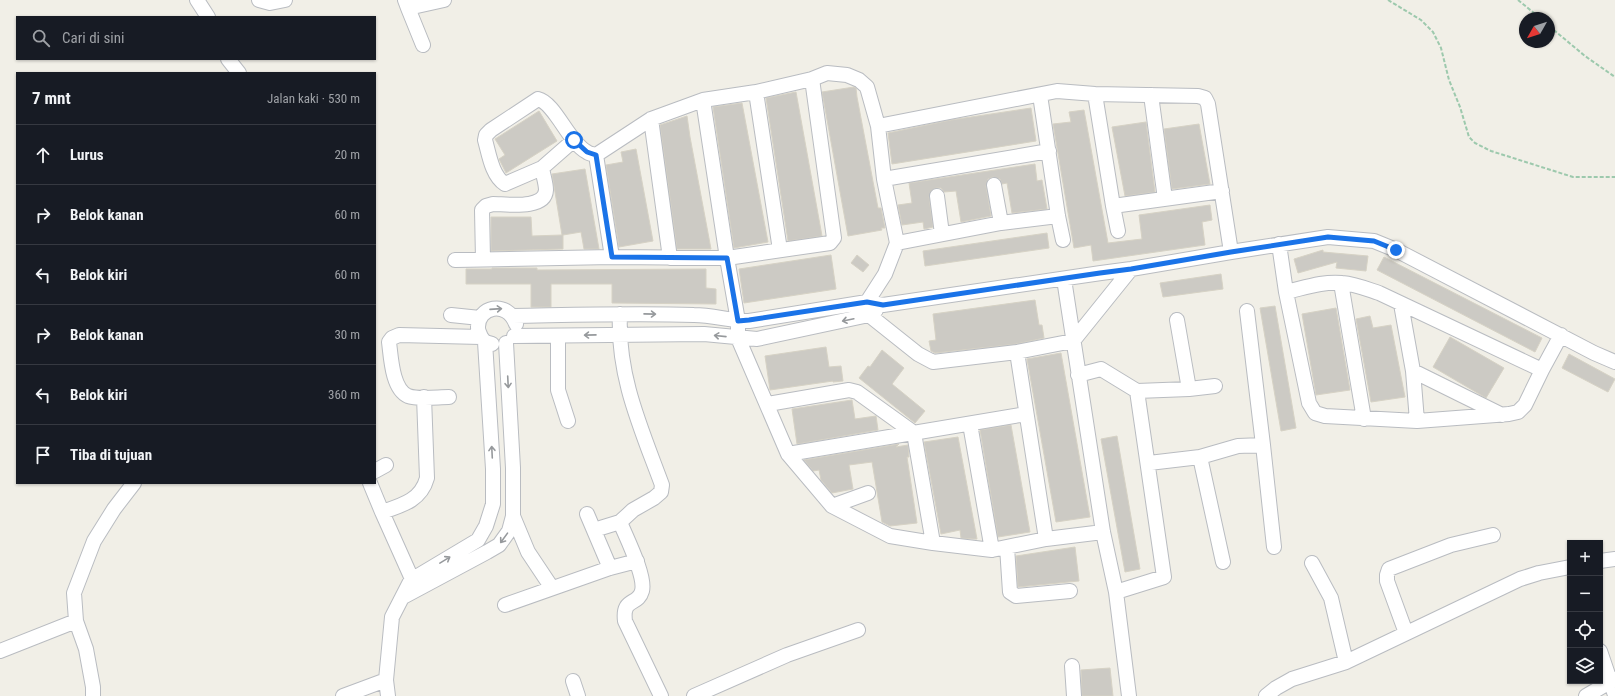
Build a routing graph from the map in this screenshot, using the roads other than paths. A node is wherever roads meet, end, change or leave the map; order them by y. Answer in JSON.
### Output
{"nodes":[{"id":1,"x":197,"y":0,"type":"edge"},
{"id":2,"x":259,"y":0,"type":"edge"},
{"id":3,"x":285,"y":0,"type":"edge"},
{"id":4,"x":444,"y":0,"type":"edge"},
{"id":5,"x":406,"y":4,"type":"edge"},
{"id":6,"x":207,"y":16,"type":"edge"},
{"id":7,"x":423,"y":45,"type":"dead end"},
{"id":8,"x":812,"y":79,"type":"junction"},
{"id":9,"x":756,"y":92,"type":"junction"},
{"id":10,"x":1095,"y":94,"type":"junction"},
{"id":11,"x":1040,"y":95,"type":"junction"},
{"id":12,"x":1151,"y":95,"type":"junction"},
{"id":13,"x":703,"y":100,"type":"junction"},
{"id":14,"x":651,"y":119,"type":"junction"},
{"id":15,"x":878,"y":126,"type":"junction"},
{"id":16,"x":574,"y":140,"type":"junction"},
{"id":17,"x":1049,"y":150,"type":"junction"},
{"id":18,"x":596,"y":155,"type":"junction"},
{"id":19,"x":542,"y":168,"type":"junction"},
{"id":20,"x":884,"y":179,"type":"junction"},
{"id":21,"x":994,"y":186,"type":"dead end"},
{"id":22,"x":1222,"y":191,"type":"junction"},
{"id":23,"x":937,"y":196,"type":"dead end"},
{"id":24,"x":1165,"y":199,"type":"junction"},
{"id":25,"x":1113,"y":206,"type":"junction"},
{"id":26,"x":1058,"y":216,"type":"junction"},
{"id":27,"x":1001,"y":223,"type":"junction"},
{"id":28,"x":1118,"y":231,"type":"dead end"},
{"id":29,"x":942,"y":234,"type":"junction"},
{"id":30,"x":1063,"y":240,"type":"dead end"},
{"id":31,"x":897,"y":243,"type":"junction"},
{"id":32,"x":1279,"y":244,"type":"junction"},
{"id":33,"x":780,"y":250,"type":"junction"},
{"id":34,"x":1231,"y":252,"type":"junction"},
{"id":35,"x":612,"y":257,"type":"junction"},
{"id":36,"x":670,"y":258,"type":"junction"},
{"id":37,"x":727,"y":258,"type":"junction"},
{"id":38,"x":483,"y":259,"type":"junction"},
{"id":39,"x":455,"y":260,"type":"dead end"},
{"id":40,"x":1131,"y":269,"type":"junction"},
{"id":41,"x":1064,"y":279,"type":"junction"},
{"id":42,"x":1341,"y":283,"type":"junction"},
{"id":43,"x":1286,"y":292,"type":"junction"},
{"id":44,"x":1401,"y":304,"type":"junction"},
{"id":45,"x":868,"y":308,"type":"junction"},
{"id":46,"x":1247,"y":311,"type":"dead end"},
{"id":47,"x":451,"y":314,"type":"dead end"},
{"id":48,"x":620,"y":314,"type":"junction"},
{"id":49,"x":513,"y":316,"type":"junction"},
{"id":50,"x":480,"y":318,"type":"junction"},
{"id":51,"x":1177,"y":320,"type":"dead end"},
{"id":52,"x":738,"y":321,"type":"junction"},
{"id":53,"x":619,"y":334,"type":"junction"},
{"id":54,"x":1561,"y":335,"type":"junction"},
{"id":55,"x":558,"y":336,"type":"junction"},
{"id":56,"x":738,"y":338,"type":"junction"},
{"id":57,"x":483,"y":339,"type":"junction"},
{"id":58,"x":510,"y":340,"type":"junction"},
{"id":59,"x":1073,"y":341,"type":"junction"},
{"id":60,"x":1017,"y":352,"type":"junction"},
{"id":61,"x":1615,"y":362,"type":"edge"},
{"id":62,"x":1542,"y":370,"type":"junction"},
{"id":63,"x":1413,"y":371,"type":"junction"},
{"id":64,"x":1078,"y":375,"type":"junction"},
{"id":65,"x":1215,"y":386,"type":"dead end"},
{"id":66,"x":1189,"y":389,"type":"junction"},
{"id":67,"x":1138,"y":391,"type":"junction"},
{"id":68,"x":424,"y":397,"type":"junction"},
{"id":69,"x":449,"y":397,"type":"dead end"},
{"id":70,"x":768,"y":404,"type":"junction"},
{"id":71,"x":1026,"y":414,"type":"junction"},
{"id":72,"x":1502,"y":415,"type":"junction"},
{"id":73,"x":1364,"y":419,"type":"junction"},
{"id":74,"x":568,"y":421,"type":"dead end"},
{"id":75,"x":1417,"y":421,"type":"junction"},
{"id":76,"x":970,"y":424,"type":"junction"},
{"id":77,"x":914,"y":433,"type":"junction"},
{"id":78,"x":1263,"y":445,"type":"junction"},
{"id":79,"x":788,"y":454,"type":"junction"},
{"id":80,"x":1200,"y":457,"type":"junction"},
{"id":81,"x":1149,"y":463,"type":"junction"},
{"id":82,"x":513,"y":468,"type":"junction"},
{"id":83,"x":493,"y":470,"type":"junction"},
{"id":84,"x":133,"y":484,"type":"edge"},
{"id":85,"x":370,"y":484,"type":"edge"},
{"id":86,"x":868,"y":493,"type":"dead end"},
{"id":87,"x":832,"y":506,"type":"junction"},
{"id":88,"x":382,"y":512,"type":"junction"},
{"id":89,"x":587,"y":514,"type":"dead end"},
{"id":90,"x":513,"y":516,"type":"junction"},
{"id":91,"x":620,"y":522,"type":"junction"},
{"id":92,"x":594,"y":530,"type":"junction"},
{"id":93,"x":1103,"y":532,"type":"junction"},
{"id":94,"x":1493,"y":535,"type":"dead end"},
{"id":95,"x":1046,"y":539,"type":"junction"},
{"id":96,"x":933,"y":543,"type":"junction"},
{"id":97,"x":1007,"y":547,"type":"junction"},
{"id":98,"x":1274,"y":547,"type":"dead end"},
{"id":99,"x":992,"y":550,"type":"junction"},
{"id":100,"x":1615,"y":559,"type":"edge"},
{"id":101,"x":637,"y":561,"type":"junction"},
{"id":102,"x":1603,"y":561,"type":"edge"},
{"id":103,"x":1223,"y":562,"type":"dead end"},
{"id":104,"x":1312,"y":563,"type":"dead end"},
{"id":105,"x":610,"y":568,"type":"junction"},
{"id":106,"x":1567,"y":568,"type":"edge"},
{"id":107,"x":414,"y":585,"type":"junction"},
{"id":108,"x":552,"y":588,"type":"junction"},
{"id":109,"x":1070,"y":591,"type":"dead end"},
{"id":110,"x":1116,"y":592,"type":"junction"},
{"id":111,"x":505,"y":605,"type":"dead end"},
{"id":112,"x":76,"y":621,"type":"junction"},
{"id":113,"x":858,"y":630,"type":"dead end"},
{"id":114,"x":1406,"y":633,"type":"junction"},
{"id":115,"x":0,"y":651,"type":"edge"},
{"id":116,"x":1603,"y":658,"type":"edge"},
{"id":117,"x":1346,"y":662,"type":"junction"},
{"id":118,"x":1072,"y":666,"type":"dead end"},
{"id":119,"x":386,"y":680,"type":"junction"},
{"id":120,"x":1613,"y":680,"type":"edge"},
{"id":121,"x":574,"y":681,"type":"dead end"},
{"id":122,"x":1615,"y":694,"type":"edge"},
{"id":123,"x":93,"y":696,"type":"edge"},
{"id":124,"x":342,"y":696,"type":"edge"},
{"id":125,"x":388,"y":696,"type":"edge"},
{"id":126,"x":578,"y":696,"type":"edge"},
{"id":127,"x":661,"y":696,"type":"edge"},
{"id":128,"x":694,"y":696,"type":"edge"},
{"id":129,"x":1074,"y":696,"type":"edge"},
{"id":130,"x":1129,"y":696,"type":"edge"},
{"id":131,"x":1266,"y":696,"type":"edge"},
{"id":132,"x":1586,"y":696,"type":"edge"}],
"edges":[{"from":1,"to":6,"type":"street"},
{"from":2,"to":3,"type":"street"},
{"from":4,"to":5,"type":"street"},
{"from":5,"to":7,"type":"street"},
{"from":8,"to":9,"type":"street"},
{"from":8,"to":15,"type":"street"},
{"from":8,"to":33,"type":"street"},
{"from":9,"to":13,"type":"street"},
{"from":9,"to":33,"type":"street"},
{"from":10,"to":11,"type":"street"},
{"from":10,"to":12,"type":"street"},
{"from":10,"to":25,"type":"street"},
{"from":11,"to":15,"type":"street"},
{"from":11,"to":17,"type":"street"},
{"from":12,"to":22,"type":"street"},
{"from":12,"to":24,"type":"street"},
{"from":13,"to":14,"type":"street"},
{"from":13,"to":37,"type":"street"},
{"from":14,"to":18,"type":"street"},
{"from":14,"to":36,"type":"street"},
{"from":15,"to":20,"type":"street"},
{"from":16,"to":18,"type":"street"},
{"from":16,"to":19,"type":"street"},
{"from":16,"to":19,"type":"street"},
{"from":17,"to":20,"type":"street"},
{"from":17,"to":26,"type":"street"},
{"from":18,"to":35,"type":"street"},
{"from":19,"to":38,"type":"street"},
{"from":20,"to":31,"type":"street"},
{"from":21,"to":27,"type":"street"},
{"from":22,"to":24,"type":"street"},
{"from":22,"to":34,"type":"street"},
{"from":23,"to":29,"type":"street"},
{"from":24,"to":25,"type":"street"},
{"from":25,"to":28,"type":"street"},
{"from":26,"to":27,"type":"street"},
{"from":26,"to":30,"type":"street"},
{"from":27,"to":29,"type":"street"},
{"from":29,"to":31,"type":"street"},
{"from":31,"to":45,"type":"street"},
{"from":32,"to":34,"type":"street"},
{"from":32,"to":43,"type":"street"},
{"from":32,"to":54,"type":"street"},
{"from":33,"to":37,"type":"street"},
{"from":34,"to":40,"type":"street"},
{"from":35,"to":36,"type":"street"},
{"from":35,"to":38,"type":"street"},
{"from":36,"to":37,"type":"street"},
{"from":37,"to":52,"type":"street"},
{"from":38,"to":39,"type":"street"},
{"from":40,"to":41,"type":"street"},
{"from":40,"to":59,"type":"street"},
{"from":41,"to":45,"type":"street"},
{"from":41,"to":59,"type":"street"},
{"from":42,"to":43,"type":"street"},
{"from":42,"to":44,"type":"street"},
{"from":42,"to":73,"type":"street"},
{"from":43,"to":73,"type":"street"},
{"from":44,"to":62,"type":"street"},
{"from":44,"to":63,"type":"street"},
{"from":45,"to":52,"type":"street"},
{"from":45,"to":56,"type":"street","one_way":true},
{"from":45,"to":60,"type":"street"},
{"from":46,"to":78,"type":"street"},
{"from":47,"to":50,"type":"street"},
{"from":48,"to":49,"type":"street"},
{"from":48,"to":52,"type":"street","one_way":true},
{"from":48,"to":53,"type":"street"},
{"from":50,"to":49,"type":"street","one_way":true},
{"from":49,"to":58,"type":"street"},
{"from":50,"to":57,"type":"street"},
{"from":51,"to":66,"type":"street"},
{"from":52,"to":56,"type":"street"},
{"from":53,"to":55,"type":"street","one_way":true},
{"from":56,"to":53,"type":"street","one_way":true},
{"from":53,"to":91,"type":"street"},
{"from":54,"to":61,"type":"street"},
{"from":54,"to":62,"type":"street"},
{"from":55,"to":58,"type":"street"},
{"from":55,"to":74,"type":"street"},
{"from":56,"to":70,"type":"street"},
{"from":57,"to":58,"type":"street"},
{"from":57,"to":68,"type":"street"},
{"from":83,"to":57,"type":"street","one_way":true},
{"from":58,"to":82,"type":"street","one_way":true},
{"from":59,"to":60,"type":"street"},
{"from":59,"to":64,"type":"street"},
{"from":60,"to":71,"type":"street"},
{"from":62,"to":72,"type":"street"},
{"from":63,"to":72,"type":"street"},
{"from":63,"to":75,"type":"street"},
{"from":64,"to":67,"type":"street"},
{"from":64,"to":93,"type":"street"},
{"from":65,"to":66,"type":"street"},
{"from":66,"to":67,"type":"street"},
{"from":67,"to":81,"type":"street"},
{"from":68,"to":69,"type":"street"},
{"from":68,"to":88,"type":"street"},
{"from":70,"to":77,"type":"street"},
{"from":70,"to":79,"type":"street"},
{"from":71,"to":76,"type":"street"},
{"from":71,"to":95,"type":"street"},
{"from":72,"to":75,"type":"street"},
{"from":73,"to":75,"type":"street"},
{"from":76,"to":77,"type":"street"},
{"from":76,"to":99,"type":"street"},
{"from":77,"to":79,"type":"street"},
{"from":77,"to":96,"type":"street"},
{"from":78,"to":80,"type":"street"},
{"from":78,"to":98,"type":"street"},
{"from":79,"to":87,"type":"street"},
{"from":80,"to":81,"type":"street"},
{"from":80,"to":103,"type":"street"},
{"from":81,"to":110,"type":"street"},
{"from":82,"to":83,"type":"street"},
{"from":82,"to":90,"type":"street"},
{"from":107,"to":83,"type":"street","one_way":true},
{"from":84,"to":112,"type":"street"},
{"from":85,"to":88,"type":"street"},
{"from":86,"to":87,"type":"street"},
{"from":87,"to":96,"type":"street"},
{"from":88,"to":107,"type":"street"},
{"from":89,"to":92,"type":"street"},
{"from":90,"to":107,"type":"street","one_way":true},
{"from":90,"to":108,"type":"street"},
{"from":91,"to":92,"type":"street"},
{"from":91,"to":101,"type":"street"},
{"from":92,"to":105,"type":"street"},
{"from":93,"to":95,"type":"street"},
{"from":93,"to":110,"type":"street"},
{"from":94,"to":114,"type":"street"},
{"from":95,"to":97,"type":"street"},
{"from":96,"to":99,"type":"street"},
{"from":97,"to":99,"type":"street"},
{"from":97,"to":109,"type":"street"},
{"from":100,"to":102,"type":"street"},
{"from":101,"to":105,"type":"street"},
{"from":101,"to":127,"type":"street"},
{"from":104,"to":117,"type":"street"},
{"from":105,"to":108,"type":"street"},
{"from":106,"to":114,"type":"street"},
{"from":107,"to":119,"type":"street"},
{"from":108,"to":111,"type":"street"},
{"from":110,"to":130,"type":"street"},
{"from":112,"to":115,"type":"street"},
{"from":112,"to":123,"type":"street"},
{"from":113,"to":128,"type":"street"},
{"from":114,"to":117,"type":"street"},
{"from":116,"to":120,"type":"street"},
{"from":117,"to":131,"type":"street"},
{"from":118,"to":129,"type":"street"},
{"from":119,"to":124,"type":"street"},
{"from":119,"to":125,"type":"street"},
{"from":120,"to":122,"type":"street"},
{"from":120,"to":132,"type":"street"},
{"from":121,"to":126,"type":"street"}]}
